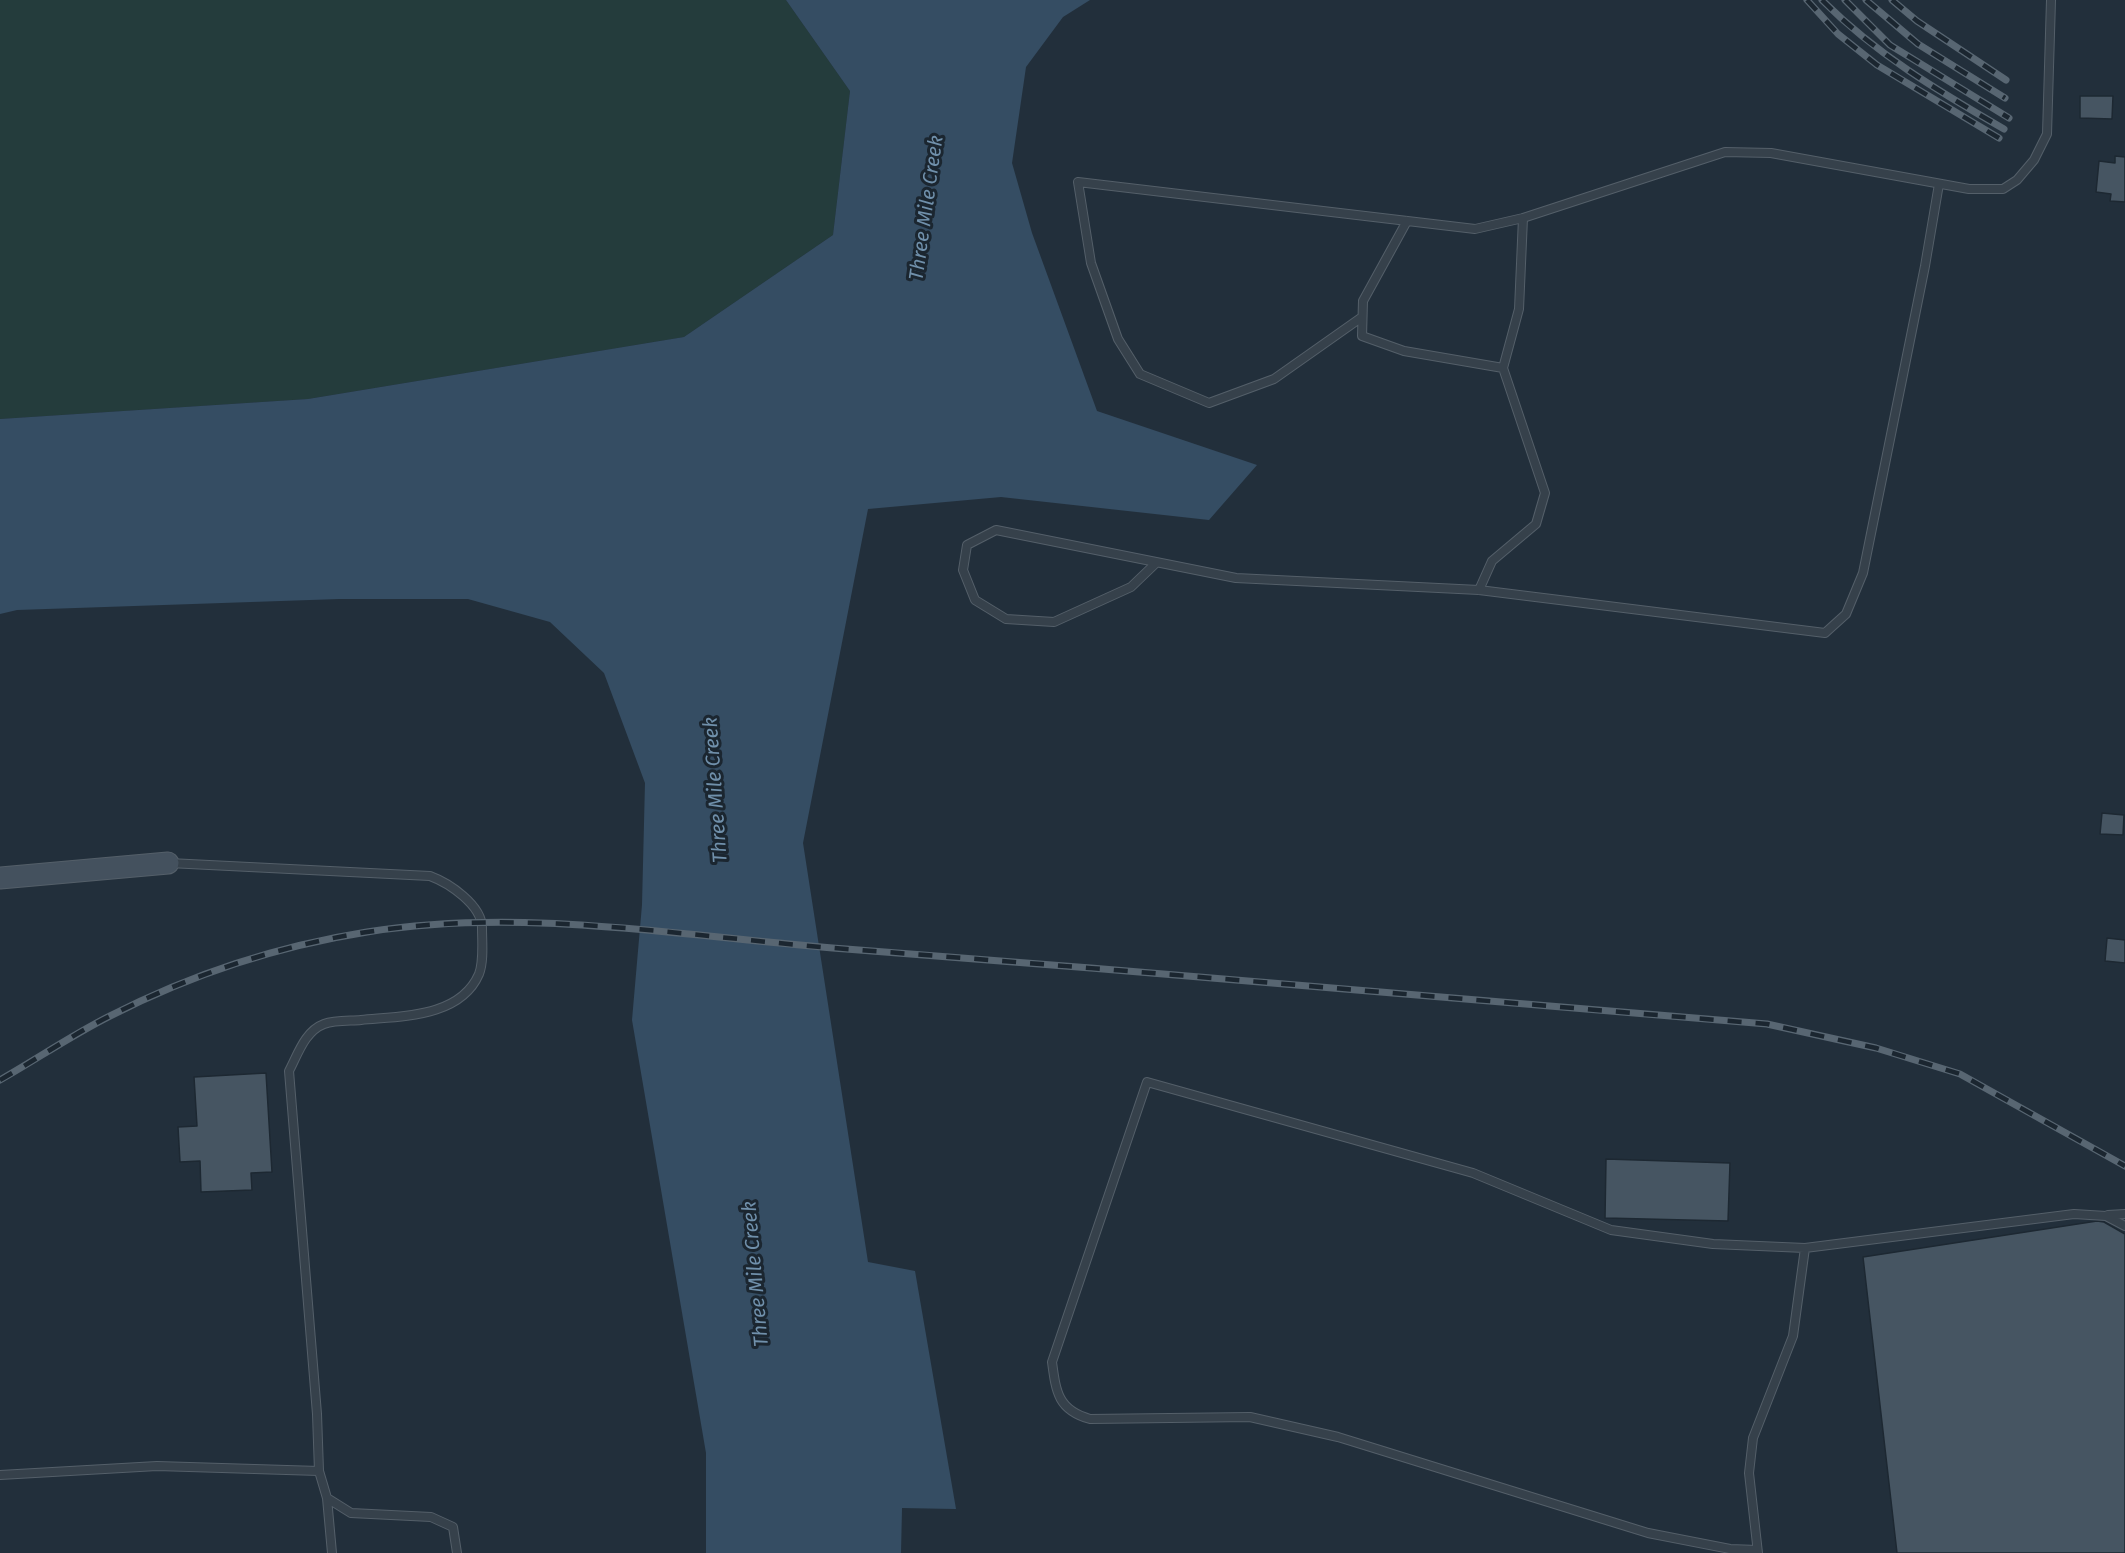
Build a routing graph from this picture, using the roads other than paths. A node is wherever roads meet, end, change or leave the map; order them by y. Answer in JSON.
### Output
{"nodes":[{"id":1,"x":2051,"y":0,"type":"edge"},
{"id":2,"x":1939,"y":183,"type":"junction"},
{"id":3,"x":1523,"y":218,"type":"junction"},
{"id":4,"x":1407,"y":221,"type":"junction"},
{"id":5,"x":1362,"y":317,"type":"junction"},
{"id":6,"x":1503,"y":368,"type":"junction"},
{"id":7,"x":1155,"y":564,"type":"junction"},
{"id":8,"x":1479,"y":590,"type":"junction"},
{"id":9,"x":168,"y":863,"type":"joint"},
{"id":10,"x":0,"y":878,"type":"edge"},
{"id":11,"x":2125,"y":1214,"type":"edge"},
{"id":12,"x":2106,"y":1216,"type":"junction"},
{"id":13,"x":2125,"y":1226,"type":"edge"},
{"id":14,"x":1806,"y":1248,"type":"junction"},
{"id":15,"x":319,"y":1471,"type":"junction"},
{"id":16,"x":0,"y":1475,"type":"edge"},
{"id":17,"x":327,"y":1498,"type":"junction"},
{"id":18,"x":1758,"y":1552,"type":"edge"},
{"id":19,"x":332,"y":1553,"type":"edge"},
{"id":20,"x":457,"y":1553,"type":"edge"}],
"edges":[{"from":1,"to":2,"type":"lane"},
{"from":2,"to":3,"type":"lane"},
{"from":2,"to":8,"type":"lane"},
{"from":3,"to":4,"type":"lane"},
{"from":3,"to":6,"type":"lane"},
{"from":4,"to":5,"type":"lane"},
{"from":4,"to":5,"type":"lane"},
{"from":5,"to":6,"type":"lane"},
{"from":6,"to":8,"type":"lane"},
{"from":7,"to":7,"type":"lane"},
{"from":7,"to":8,"type":"lane"},
{"from":9,"to":10,"type":"street"},
{"from":9,"to":15,"type":"lane"},
{"from":11,"to":12,"type":"lane"},
{"from":12,"to":13,"type":"lane"},
{"from":12,"to":14,"type":"lane"},
{"from":14,"to":18,"type":"lane"},
{"from":14,"to":18,"type":"lane"},
{"from":15,"to":16,"type":"lane"},
{"from":15,"to":17,"type":"lane"},
{"from":17,"to":19,"type":"lane"},
{"from":17,"to":20,"type":"lane"}]}
